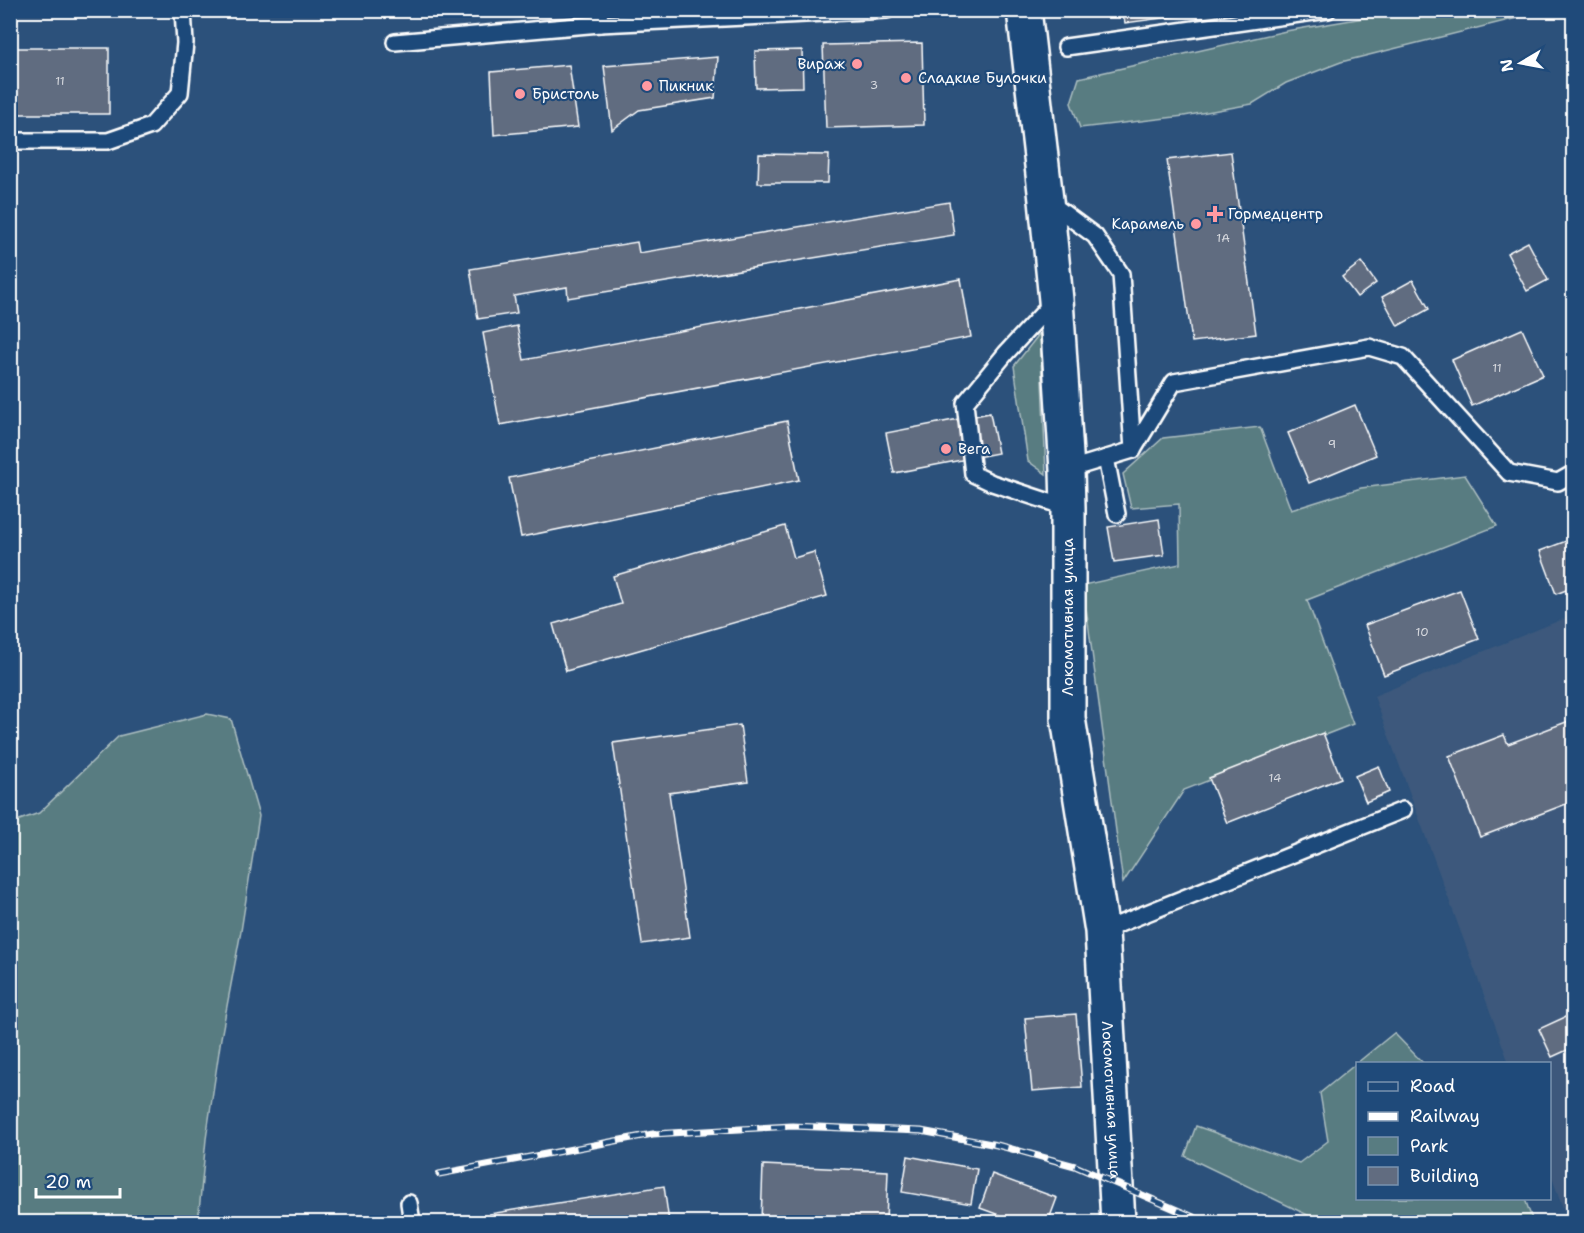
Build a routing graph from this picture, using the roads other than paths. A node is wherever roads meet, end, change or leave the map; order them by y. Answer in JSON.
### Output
{"nodes":[{"id":1,"x":183,"y":10,"type":"edge"},
{"id":2,"x":887,"y":10,"type":"edge"},
{"id":3,"x":1024,"y":10,"type":"edge"},
{"id":4,"x":1328,"y":10,"type":"edge"},
{"id":5,"x":599,"y":17,"type":"edge"},
{"id":6,"x":394,"y":42,"type":"dead end"},
{"id":7,"x":1066,"y":47,"type":"dead end"},
{"id":8,"x":10,"y":141,"type":"edge"},
{"id":9,"x":1046,"y":200,"type":"junction"},
{"id":10,"x":1056,"y":300,"type":"junction"},
{"id":11,"x":1133,"y":450,"type":"junction"},
{"id":12,"x":1106,"y":458,"type":"junction"},
{"id":13,"x":1067,"y":470,"type":"junction"},
{"id":14,"x":1574,"y":472,"type":"edge"},
{"id":15,"x":1068,"y":508,"type":"junction"},
{"id":16,"x":1117,"y":514,"type":"dead end"},
{"id":17,"x":1403,"y":810,"type":"dead end"},
{"id":18,"x":1102,"y":931,"type":"junction"},
{"id":19,"x":409,"y":1203,"type":"dead end"},
{"id":20,"x":412,"y":1222,"type":"edge"},
{"id":21,"x":1118,"y":1222,"type":"edge"}],
"edges":[{"from":1,"to":8,"type":"lane"},
{"from":2,"to":5,"type":"lane"},
{"from":3,"to":9,"type":"street","name":"Локомотивная улица"},
{"from":4,"to":7,"type":"lane"},
{"from":5,"to":6,"type":"lane"},
{"from":9,"to":10,"type":"street","name":"Локомотивная улица"},
{"from":9,"to":11,"type":"lane"},
{"from":10,"to":13,"type":"street","name":"Локомотивная улица"},
{"from":10,"to":15,"type":"lane"},
{"from":11,"to":12,"type":"lane"},
{"from":11,"to":14,"type":"lane"},
{"from":12,"to":13,"type":"lane"},
{"from":12,"to":16,"type":"lane"},
{"from":13,"to":15,"type":"street","name":"Локомотивная улица"},
{"from":15,"to":18,"type":"street","name":"Локомотивная улица"},
{"from":17,"to":18,"type":"lane"},
{"from":18,"to":21,"type":"street","name":"Локомотивная улица"},
{"from":19,"to":20,"type":"lane"}]}
